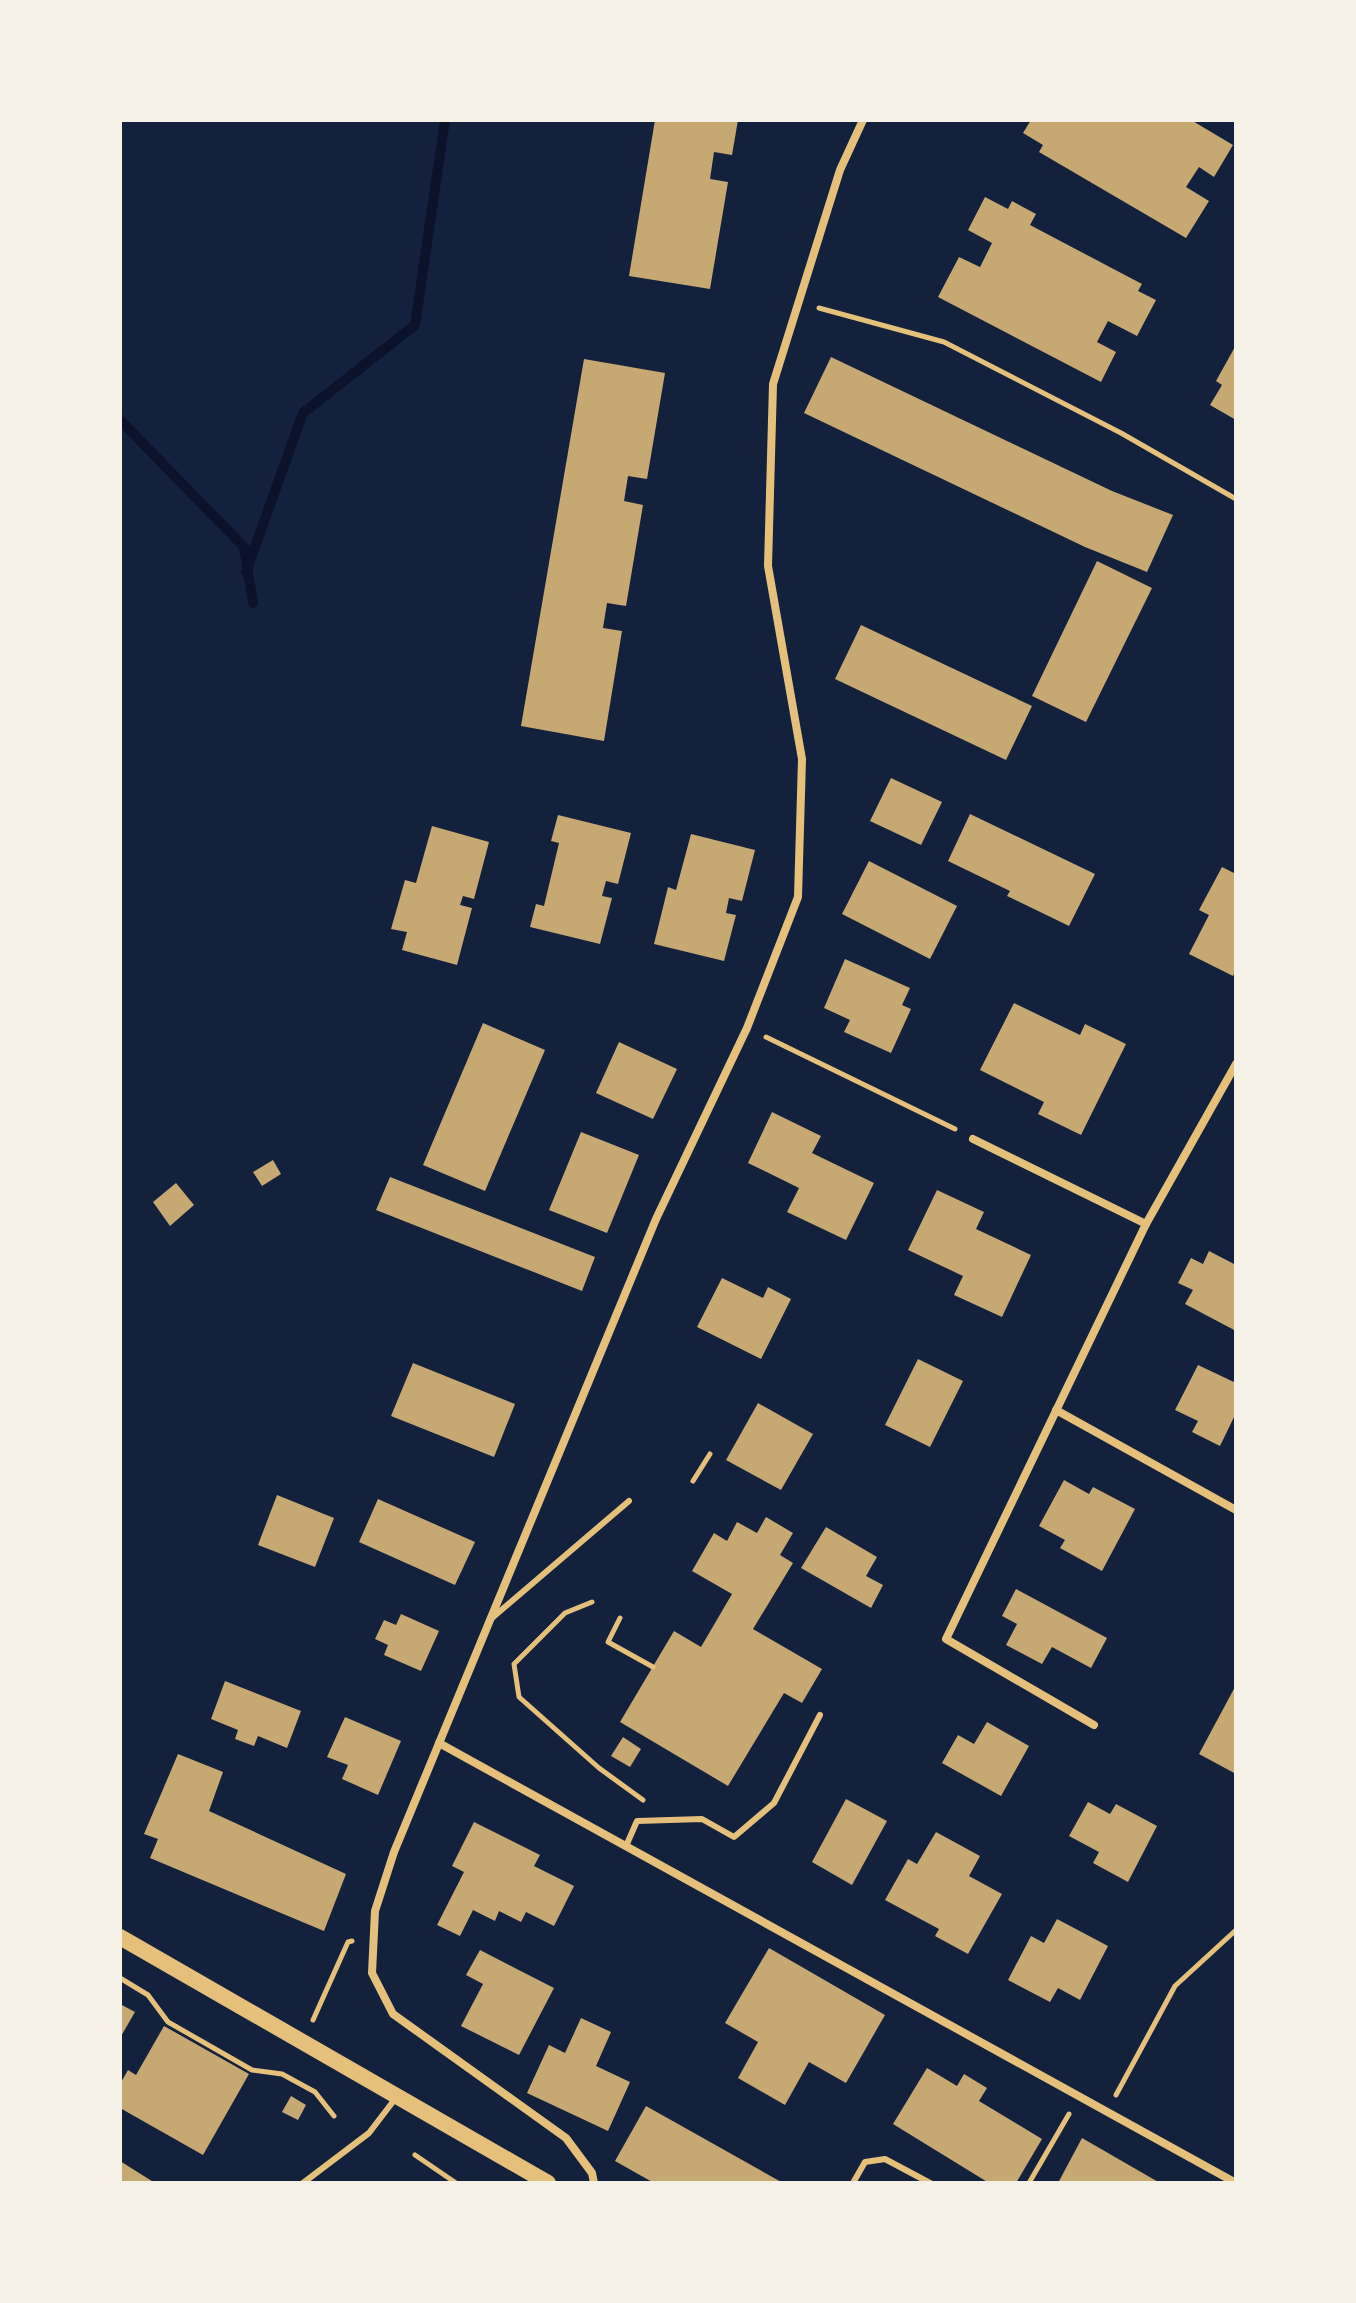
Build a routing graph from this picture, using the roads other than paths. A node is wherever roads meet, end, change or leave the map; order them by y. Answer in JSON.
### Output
{"nodes":[{"id":1,"x":863,"y":120,"type":"edge"},
{"id":2,"x":1236,"y":1064,"type":"edge"},
{"id":3,"x":973,"y":1139,"type":"road end"},
{"id":4,"x":1146,"y":1224,"type":"junction"},
{"id":5,"x":1056,"y":1410,"type":"junction"},
{"id":6,"x":629,"y":1501,"type":"dead end"},
{"id":7,"x":1236,"y":1510,"type":"edge"},
{"id":8,"x":490,"y":1619,"type":"junction"},
{"id":9,"x":820,"y":1715,"type":"dead end"},
{"id":10,"x":1094,"y":1725,"type":"dead end"},
{"id":11,"x":439,"y":1743,"type":"junction"},
{"id":12,"x":626,"y":1846,"type":"junction"},
{"id":13,"x":120,"y":1937,"type":"edge"},
{"id":14,"x":397,"y":2096,"type":"junction"},
{"id":15,"x":303,"y":2183,"type":"edge"},
{"id":16,"x":548,"y":2183,"type":"edge"},
{"id":17,"x":594,"y":2183,"type":"edge"},
{"id":18,"x":853,"y":2183,"type":"edge"},
{"id":19,"x":930,"y":2183,"type":"edge"},
{"id":20,"x":1236,"y":2183,"type":"edge"}],
"edges":[{"from":1,"to":8,"type":"street"},
{"from":2,"to":4,"type":"street"},
{"from":3,"to":4,"type":"street"},
{"from":4,"to":5,"type":"street"},
{"from":5,"to":7,"type":"street"},
{"from":5,"to":10,"type":"street"},
{"from":6,"to":8,"type":"lane"},
{"from":8,"to":11,"type":"street"},
{"from":9,"to":12,"type":"lane"},
{"from":11,"to":12,"type":"street"},
{"from":11,"to":17,"type":"street"},
{"from":12,"to":20,"type":"street"},
{"from":13,"to":14,"type":"main road"},
{"from":14,"to":15,"type":"lane"},
{"from":14,"to":16,"type":"main road"},
{"from":18,"to":19,"type":"lane"}]}
